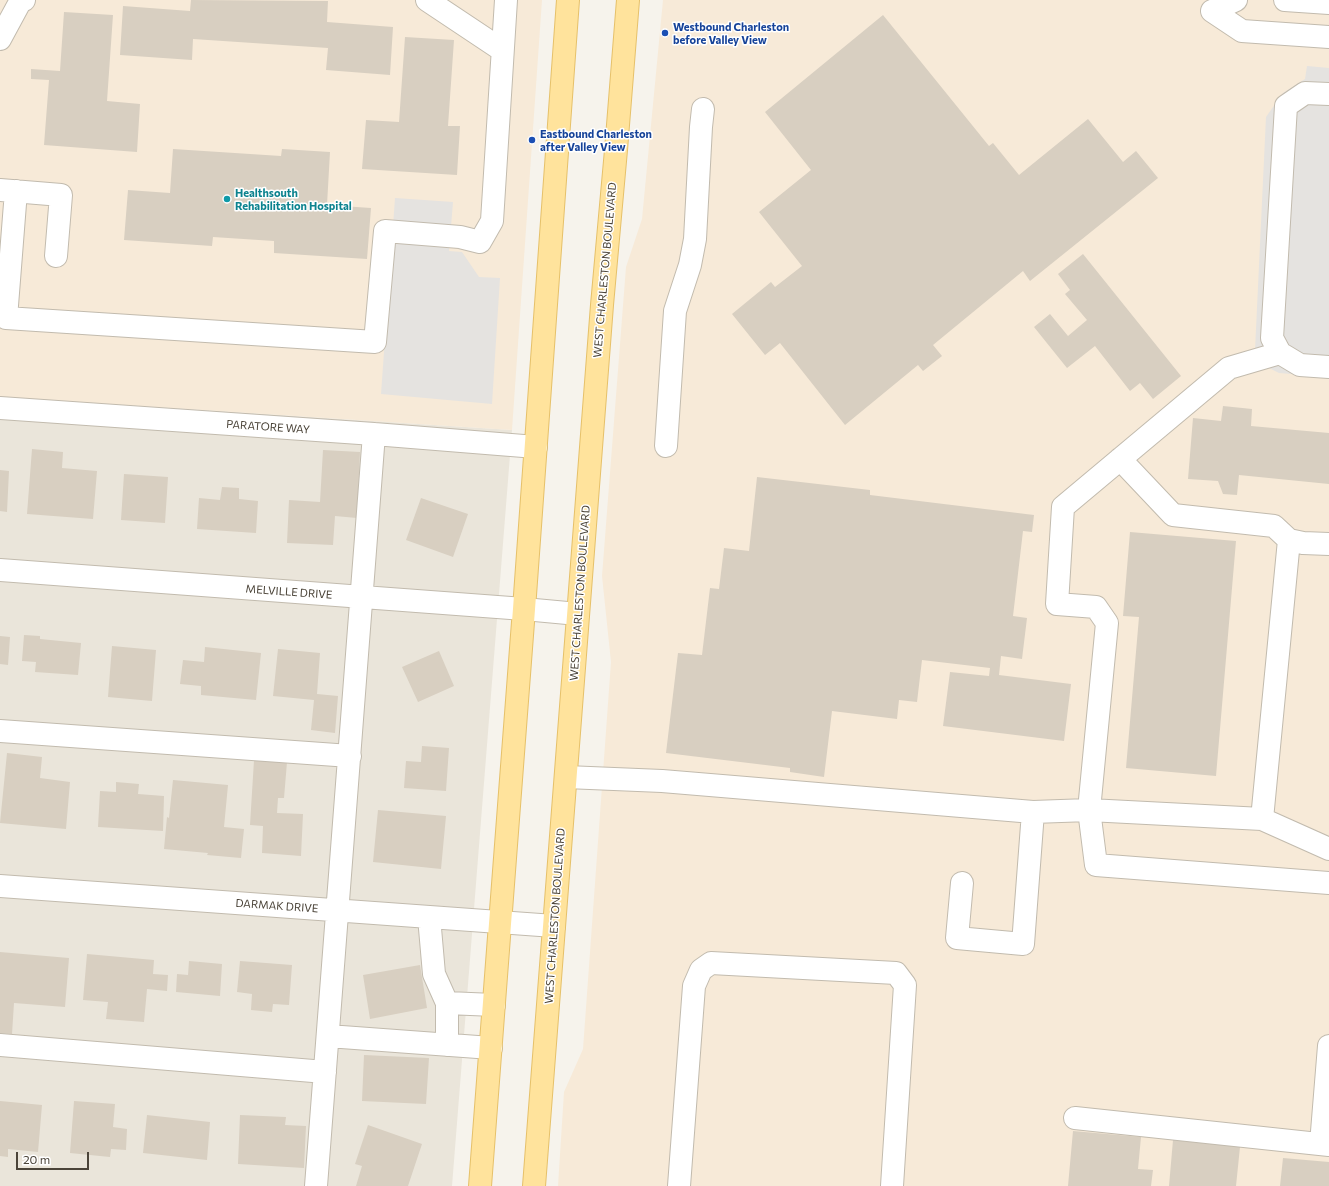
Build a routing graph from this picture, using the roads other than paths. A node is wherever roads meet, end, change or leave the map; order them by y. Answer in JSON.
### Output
{"nodes":[{"id":1,"x":24,"y":0,"type":"edge"},
{"id":2,"x":427,"y":0,"type":"edge"},
{"id":3,"x":506,"y":0,"type":"edge"},
{"id":4,"x":568,"y":0,"type":"edge"},
{"id":5,"x":628,"y":0,"type":"edge"},
{"id":6,"x":1236,"y":0,"type":"edge"},
{"id":7,"x":1285,"y":0,"type":"edge"},
{"id":8,"x":1329,"y":3,"type":"edge"},
{"id":9,"x":1329,"y":37,"type":"edge"},
{"id":10,"x":0,"y":39,"type":"edge"},
{"id":11,"x":502,"y":50,"type":"junction"},
{"id":12,"x":1329,"y":94,"type":"edge"},
{"id":13,"x":703,"y":109,"type":"dead end"},
{"id":14,"x":8,"y":190,"type":"edge"},
{"id":15,"x":56,"y":256,"type":"dead end"},
{"id":16,"x":1280,"y":353,"type":"junction"},
{"id":17,"x":1329,"y":367,"type":"edge"},
{"id":18,"x":0,"y":408,"type":"edge"},
{"id":19,"x":374,"y":434,"type":"junction"},
{"id":20,"x":666,"y":446,"type":"dead end"},
{"id":21,"x":536,"y":447,"type":"junction"},
{"id":22,"x":1120,"y":459,"type":"junction"},
{"id":23,"x":1289,"y":540,"type":"junction"},
{"id":24,"x":1329,"y":544,"type":"edge"},
{"id":25,"x":0,"y":570,"type":"edge"},
{"id":26,"x":362,"y":597,"type":"junction"},
{"id":27,"x":524,"y":609,"type":"junction"},
{"id":28,"x":578,"y":614,"type":"junction"},
{"id":29,"x":0,"y":731,"type":"edge"},
{"id":30,"x":350,"y":756,"type":"junction"},
{"id":31,"x":566,"y":776,"type":"junction"},
{"id":32,"x":1089,"y":810,"type":"junction"},
{"id":33,"x":1033,"y":812,"type":"junction"},
{"id":34,"x":1262,"y":819,"type":"junction"},
{"id":35,"x":1329,"y":849,"type":"edge"},
{"id":36,"x":962,"y":883,"type":"dead end"},
{"id":37,"x":1329,"y":883,"type":"edge"},
{"id":38,"x":0,"y":886,"type":"edge"},
{"id":39,"x":338,"y":910,"type":"junction"},
{"id":40,"x":429,"y":917,"type":"junction"},
{"id":41,"x":501,"y":921,"type":"junction"},
{"id":42,"x":554,"y":926,"type":"junction"},
{"id":43,"x":447,"y":1003,"type":"junction"},
{"id":44,"x":494,"y":1005,"type":"junction"},
{"id":45,"x":328,"y":1036,"type":"junction"},
{"id":46,"x":0,"y":1044,"type":"edge"},
{"id":47,"x":447,"y":1045,"type":"junction"},
{"id":48,"x":1329,"y":1046,"type":"edge"},
{"id":49,"x":491,"y":1048,"type":"junction"},
{"id":50,"x":325,"y":1072,"type":"junction"},
{"id":51,"x":1075,"y":1118,"type":"dead end"},
{"id":52,"x":1325,"y":1144,"type":"edge"},
{"id":53,"x":316,"y":1186,"type":"edge"},
{"id":54,"x":480,"y":1186,"type":"edge"},
{"id":55,"x":534,"y":1186,"type":"edge"},
{"id":56,"x":679,"y":1186,"type":"edge"},
{"id":57,"x":892,"y":1186,"type":"edge"}],
"edges":[{"from":1,"to":10,"type":"street"},
{"from":2,"to":11,"type":"street"},
{"from":3,"to":11,"type":"street"},
{"from":4,"to":21,"type":"main road"},
{"from":5,"to":28,"type":"main road","name":"WEST CHARLESTON BOULEVARD"},
{"from":6,"to":9,"type":"street"},
{"from":7,"to":8,"type":"street"},
{"from":11,"to":14,"type":"street"},
{"from":12,"to":16,"type":"street"},
{"from":13,"to":20,"type":"street"},
{"from":14,"to":15,"type":"street"},
{"from":16,"to":17,"type":"street"},
{"from":16,"to":22,"type":"street"},
{"from":18,"to":19,"type":"street","name":"PARATORE WAY"},
{"from":19,"to":21,"type":"street","name":"PARATORE WAY"},
{"from":19,"to":26,"type":"street"},
{"from":21,"to":27,"type":"main road"},
{"from":22,"to":23,"type":"street"},
{"from":22,"to":32,"type":"street"},
{"from":23,"to":24,"type":"street"},
{"from":23,"to":34,"type":"street"},
{"from":25,"to":26,"type":"street","name":"MELVILLE DRIVE"},
{"from":26,"to":27,"type":"street","name":"MELVILLE DRIVE"},
{"from":26,"to":30,"type":"street"},
{"from":27,"to":28,"type":"street","name":"MELVILLE DRIVE"},
{"from":27,"to":41,"type":"main road"},
{"from":28,"to":31,"type":"main road","name":"WEST CHARLESTON BOULEVARD"},
{"from":29,"to":30,"type":"street"},
{"from":30,"to":39,"type":"street"},
{"from":31,"to":33,"type":"street"},
{"from":31,"to":42,"type":"main road","name":"WEST CHARLESTON BOULEVARD"},
{"from":32,"to":33,"type":"street"},
{"from":32,"to":34,"type":"street"},
{"from":32,"to":37,"type":"street"},
{"from":33,"to":36,"type":"street"},
{"from":34,"to":35,"type":"street"},
{"from":38,"to":39,"type":"street","name":"DARMAK DRIVE"},
{"from":39,"to":40,"type":"street","name":"DARMAK DRIVE"},
{"from":39,"to":45,"type":"street"},
{"from":40,"to":41,"type":"street","name":"DARMAK DRIVE"},
{"from":40,"to":43,"type":"street"},
{"from":41,"to":42,"type":"street","name":"DARMAK DRIVE"},
{"from":41,"to":44,"type":"main road"},
{"from":42,"to":55,"type":"main road","name":"WEST CHARLESTON BOULEVARD"},
{"from":43,"to":44,"type":"street"},
{"from":43,"to":47,"type":"street"},
{"from":44,"to":49,"type":"main road"},
{"from":45,"to":47,"type":"street"},
{"from":45,"to":50,"type":"street"},
{"from":46,"to":50,"type":"street"},
{"from":47,"to":49,"type":"street"},
{"from":48,"to":52,"type":"street"},
{"from":49,"to":54,"type":"main road"},
{"from":50,"to":53,"type":"street"},
{"from":51,"to":52,"type":"street"},
{"from":56,"to":57,"type":"street"}]}
